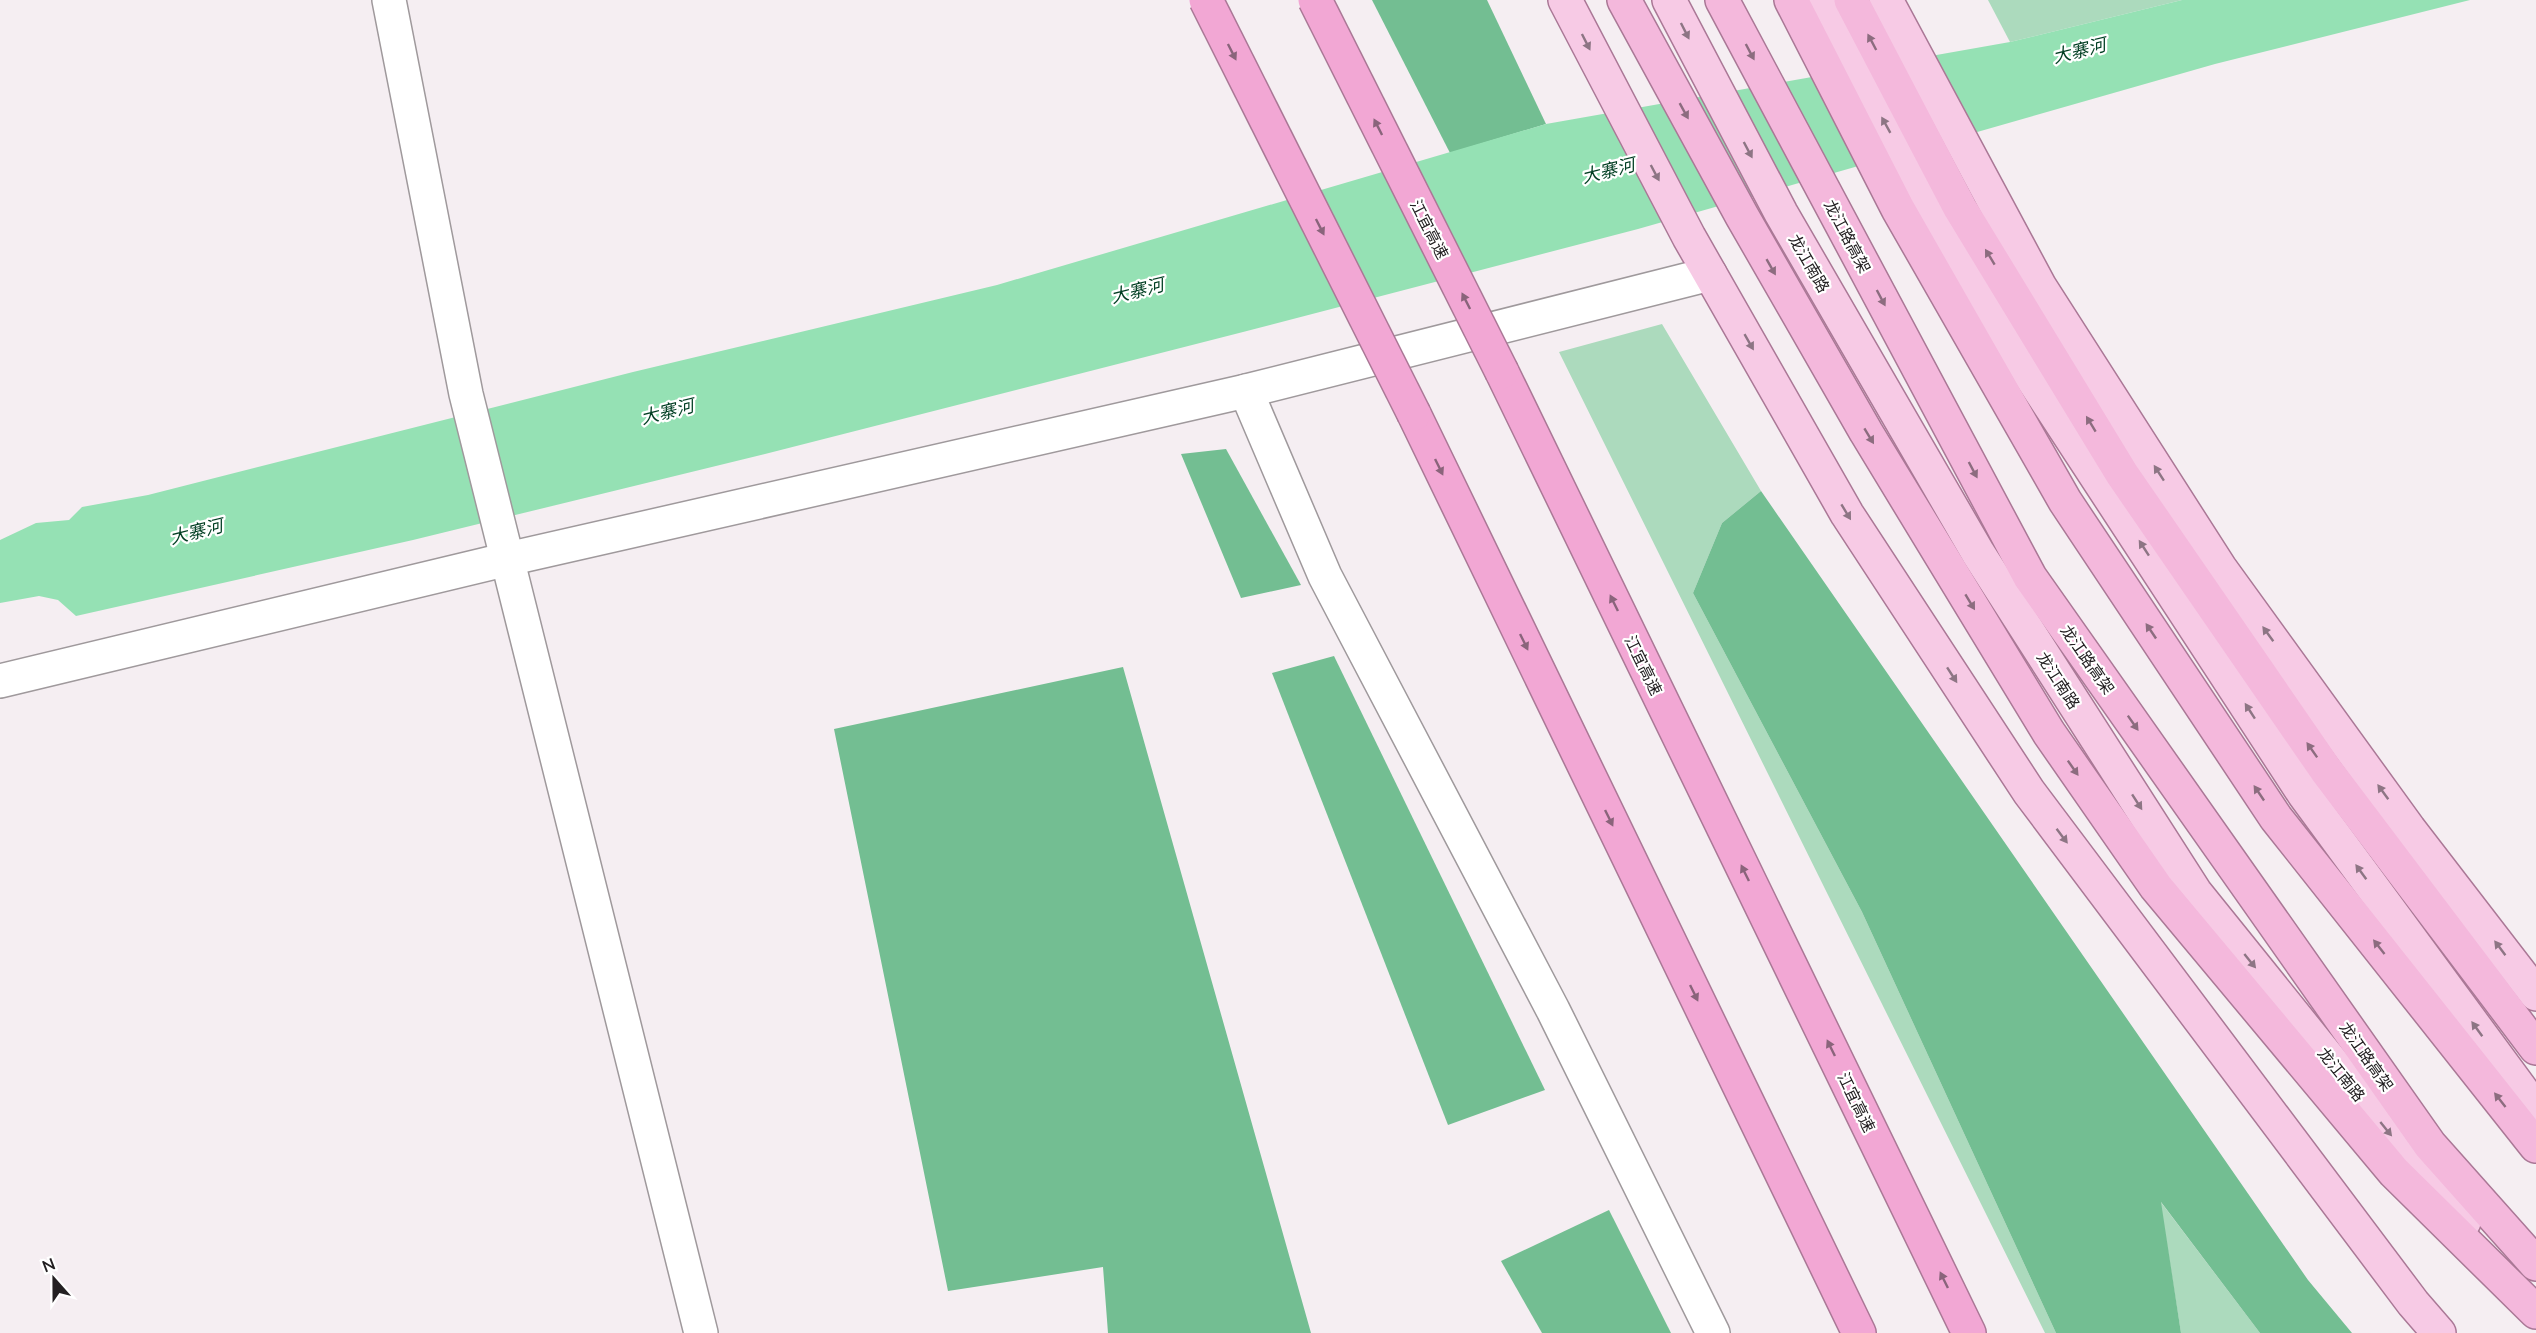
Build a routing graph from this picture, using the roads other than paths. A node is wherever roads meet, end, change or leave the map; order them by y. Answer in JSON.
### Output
{"nodes":[{"id":1,"x":389,"y":0,"type":"edge"},
{"id":2,"x":1206,"y":0,"type":"edge"},
{"id":3,"x":1315,"y":0,"type":"edge"},
{"id":4,"x":1565,"y":0,"type":"edge"},
{"id":5,"x":1624,"y":0,"type":"edge"},
{"id":6,"x":1669,"y":0,"type":"edge"},
{"id":7,"x":1722,"y":0,"type":"edge"},
{"id":8,"x":1791,"y":0,"type":"edge"},
{"id":9,"x":1855,"y":6,"type":"edge"},
{"id":10,"x":1926,"y":172,"type":"junction"},
{"id":11,"x":1710,"y":274,"type":"junction"},
{"id":12,"x":1246,"y":391,"type":"junction"},
{"id":13,"x":505,"y":545,"type":"junction"},
{"id":14,"x":0,"y":681,"type":"edge"},
{"id":15,"x":2536,"y":994,"type":"edge"},
{"id":16,"x":2536,"y":1048,"type":"edge"},
{"id":17,"x":2536,"y":1110,"type":"edge"},
{"id":18,"x":2536,"y":1146,"type":"edge"},
{"id":19,"x":2536,"y":1264,"type":"edge"},
{"id":20,"x":2536,"y":1300,"type":"edge"},
{"id":21,"x":2536,"y":1312,"type":"edge"},
{"id":22,"x":701,"y":1333,"type":"edge"},
{"id":23,"x":1713,"y":1333,"type":"edge"},
{"id":24,"x":1859,"y":1333,"type":"edge"},
{"id":25,"x":1969,"y":1333,"type":"edge"},
{"id":26,"x":2439,"y":1333,"type":"edge"}],
"edges":[{"from":1,"to":13,"type":"street"},
{"from":2,"to":24,"type":"highway","one_way":true,"bridge":true},
{"from":25,"to":3,"type":"highway","name":"江宜高速","one_way":true,"bridge":true},
{"from":4,"to":11,"type":"main road","one_way":true},
{"from":5,"to":21,"type":"highway","one_way":true},
{"from":6,"to":20,"type":"main road","name":"龙江南路","one_way":true},
{"from":7,"to":19,"type":"highway","name":"龙江路高架","one_way":true},
{"from":18,"to":8,"type":"highway","one_way":true},
{"from":10,"to":9,"type":"highway","one_way":true},
{"from":15,"to":9,"type":"main road","one_way":true},
{"from":16,"to":10,"type":"highway","one_way":true},
{"from":17,"to":10,"type":"main road","one_way":true},
{"from":11,"to":12,"type":"street"},
{"from":11,"to":26,"type":"main road","one_way":true},
{"from":12,"to":13,"type":"street"},
{"from":12,"to":23,"type":"street"},
{"from":13,"to":14,"type":"street"},
{"from":13,"to":22,"type":"street"}]}
